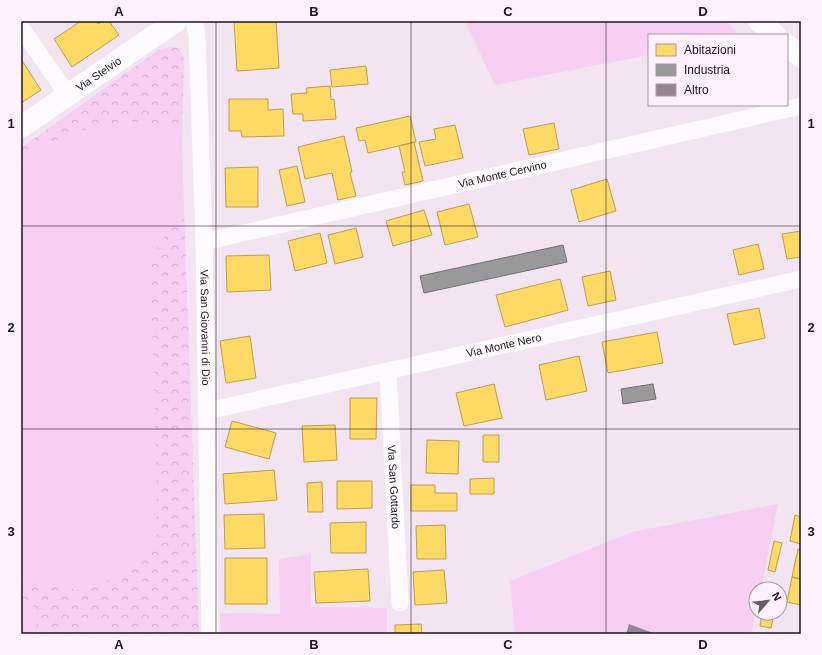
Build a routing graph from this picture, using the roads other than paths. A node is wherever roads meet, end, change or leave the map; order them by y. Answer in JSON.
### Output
{"nodes":[{"id":1,"x":176,"y":21,"type":"edge"},
{"id":2,"x":194,"y":21,"type":"edge"},
{"id":3,"x":759,"y":21,"type":"edge"},
{"id":4,"x":21,"y":28,"type":"edge"},
{"id":5,"x":774,"y":34,"type":"edge"},
{"id":6,"x":788,"y":46,"type":"edge"},
{"id":7,"x":801,"y":57,"type":"edge"},
{"id":8,"x":68,"y":95,"type":"junction"},
{"id":9,"x":801,"y":106,"type":"edge"},
{"id":10,"x":21,"y":127,"type":"edge"},
{"id":11,"x":204,"y":242,"type":"junction"},
{"id":12,"x":801,"y":279,"type":"edge"},
{"id":13,"x":388,"y":371,"type":"junction"},
{"id":14,"x":207,"y":411,"type":"junction"},
{"id":15,"x":400,"y":603,"type":"dead end"},
{"id":16,"x":210,"y":634,"type":"edge"}],
"edges":[{"from":1,"to":8,"type":"street","name":"Via Stelvio"},
{"from":2,"to":11,"type":"street","name":"Via San Giovanni di Dio"},
{"from":3,"to":5,"type":"street"},
{"from":4,"to":8,"type":"street"},
{"from":6,"to":7,"type":"street"},
{"from":8,"to":10,"type":"street","name":"Via Stelvio"},
{"from":9,"to":11,"type":"street","name":"Via Monte Cervino"},
{"from":11,"to":14,"type":"street","name":"Via San Giovanni di Dio"},
{"from":12,"to":13,"type":"street","name":"Via Monte Nero"},
{"from":13,"to":14,"type":"street","name":"Via Monte Nero"},
{"from":13,"to":15,"type":"street","name":"Via San Gottardo"},
{"from":14,"to":16,"type":"street","name":"Via San Giovanni di Dio"}]}
